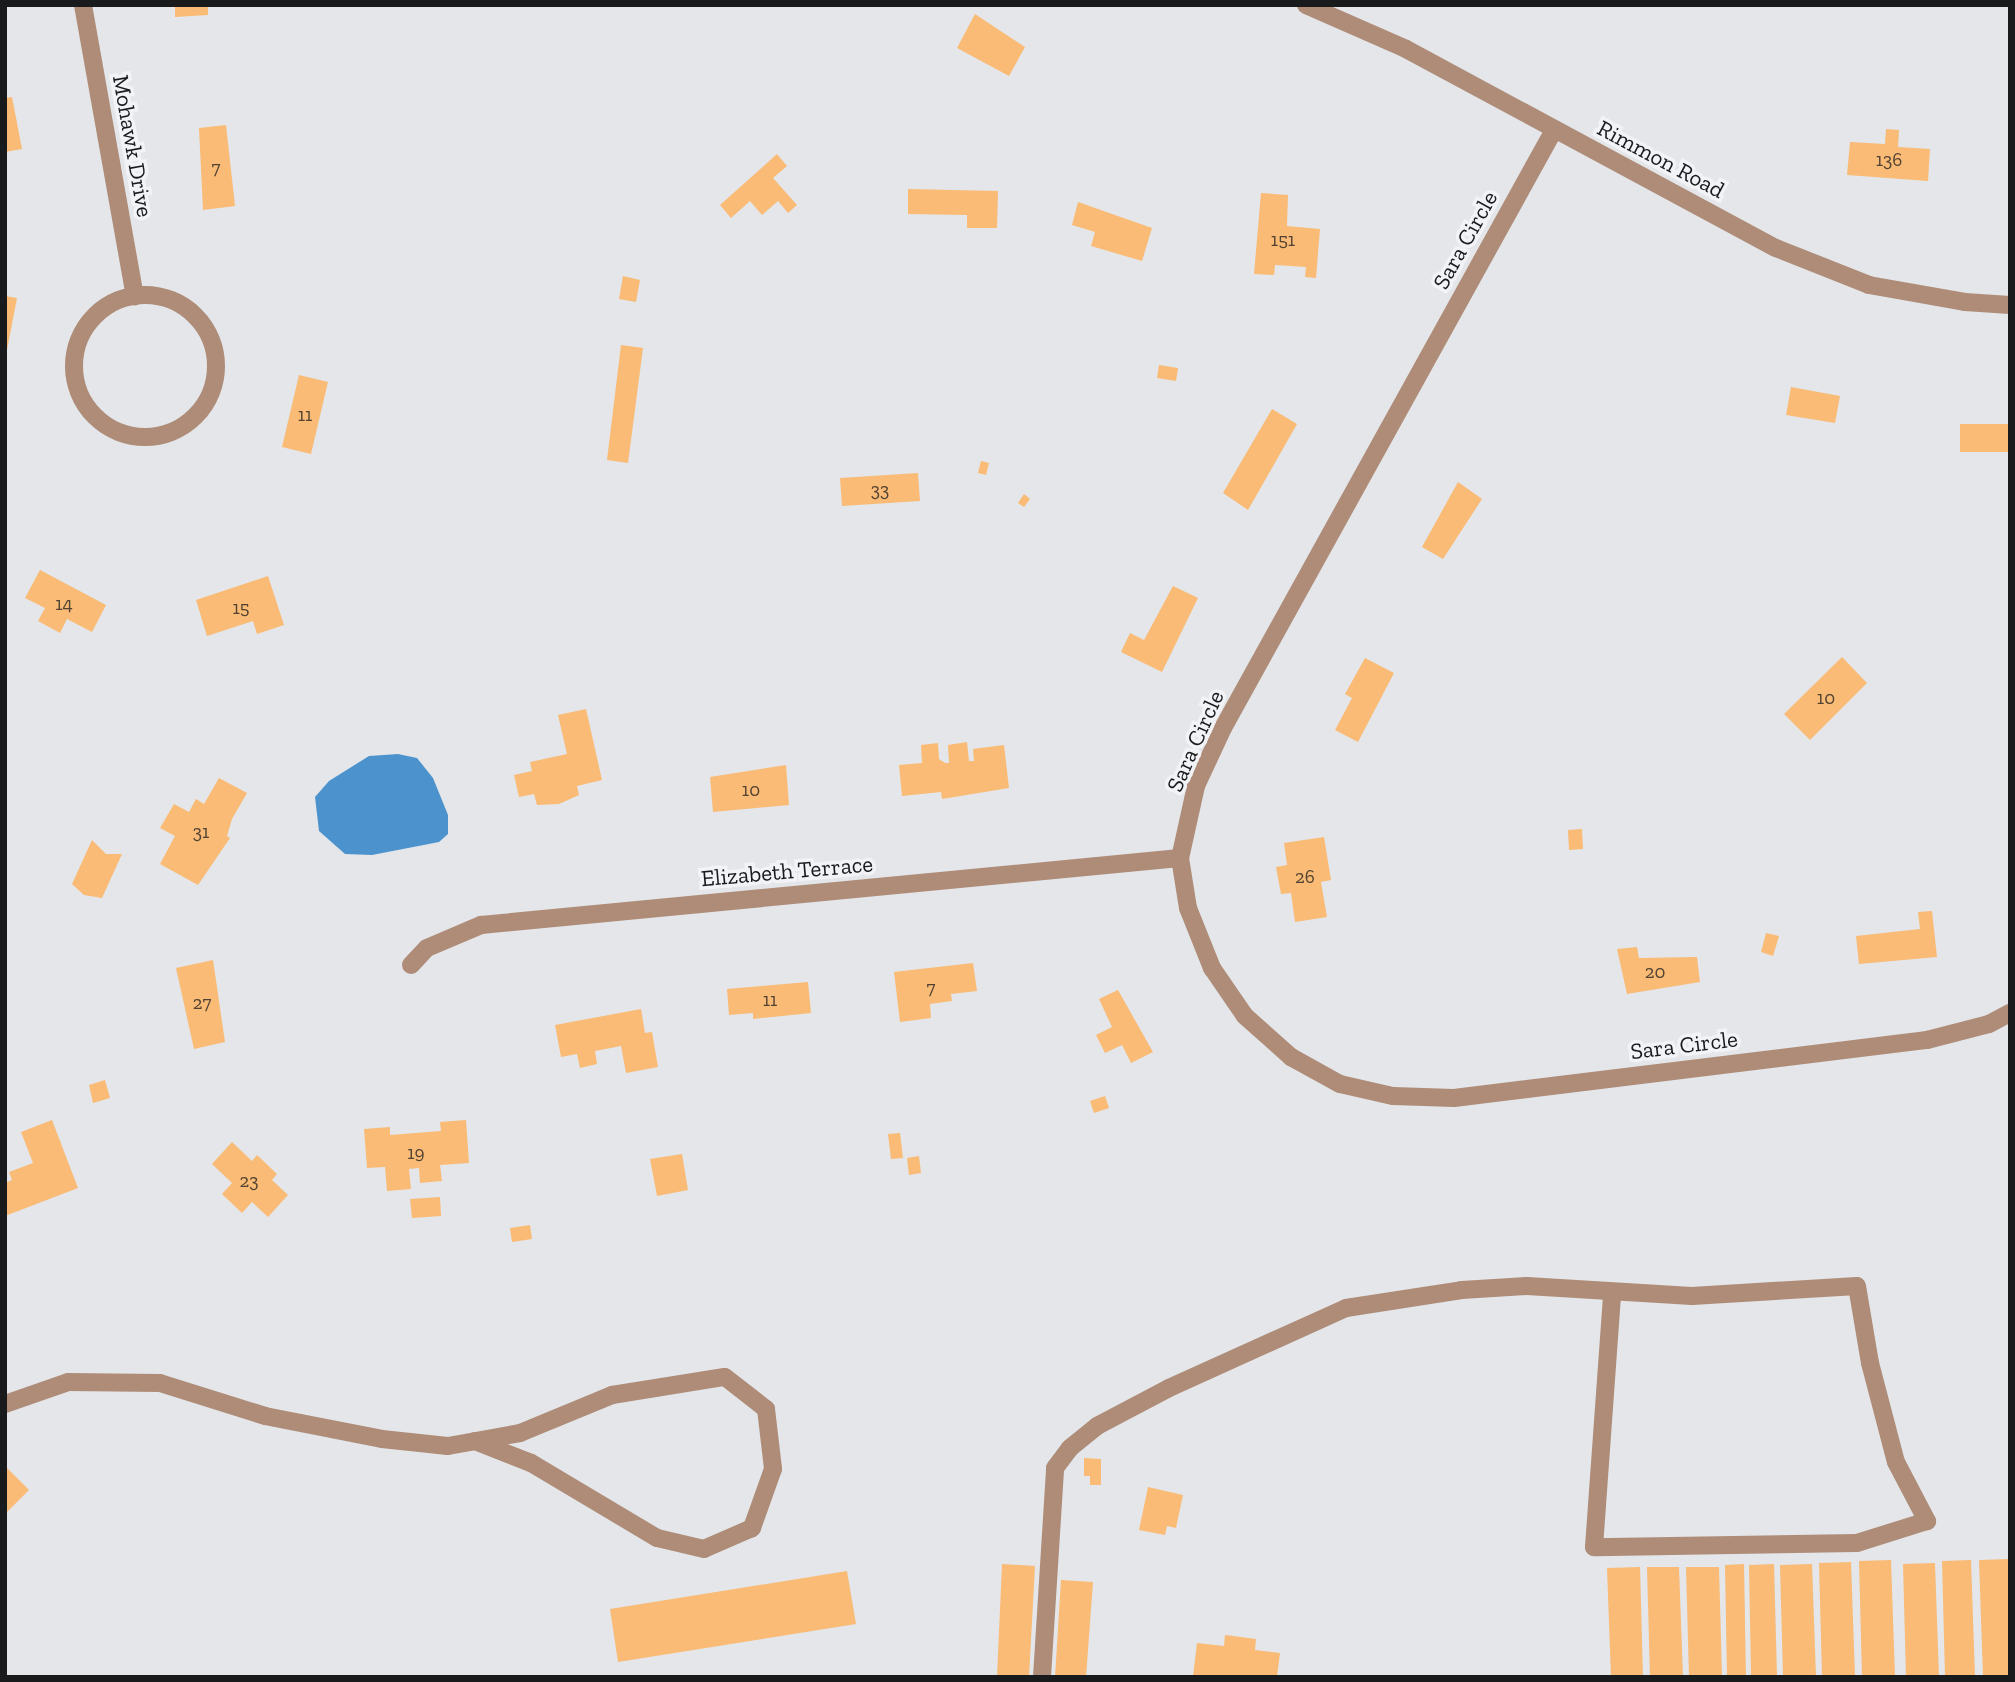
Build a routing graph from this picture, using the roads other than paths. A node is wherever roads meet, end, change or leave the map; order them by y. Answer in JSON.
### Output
{"nodes":[{"id":1,"x":83,"y":5,"type":"edge"},
{"id":2,"x":1306,"y":5,"type":"edge"},
{"id":3,"x":1554,"y":130,"type":"junction"},
{"id":4,"x":135,"y":296,"type":"junction"},
{"id":5,"x":2010,"y":304,"type":"edge"},
{"id":6,"x":1180,"y":858,"type":"junction"},
{"id":7,"x":411,"y":965,"type":"dead end"},
{"id":8,"x":2010,"y":1013,"type":"edge"},
{"id":9,"x":1612,"y":1293,"type":"junction"},
{"id":10,"x":5,"y":1404,"type":"edge"},
{"id":11,"x":475,"y":1441,"type":"junction"},
{"id":12,"x":1042,"y":1677,"type":"edge"}],
"edges":[{"from":1,"to":4,"type":"street","name":"Mohawk Drive"},
{"from":2,"to":3,"type":"street","name":"Rimmon Road"},
{"from":3,"to":5,"type":"street","name":"Rimmon Road"},
{"from":3,"to":6,"type":"street","name":"Sara Circle"},
{"from":4,"to":4,"type":"street"},
{"from":6,"to":7,"type":"street","name":"Elizabeth Terrace"},
{"from":6,"to":8,"type":"street","name":"Sara Circle"},
{"from":9,"to":9,"type":"street"},
{"from":9,"to":12,"type":"street"},
{"from":10,"to":11,"type":"street"},
{"from":11,"to":11,"type":"street"}]}
